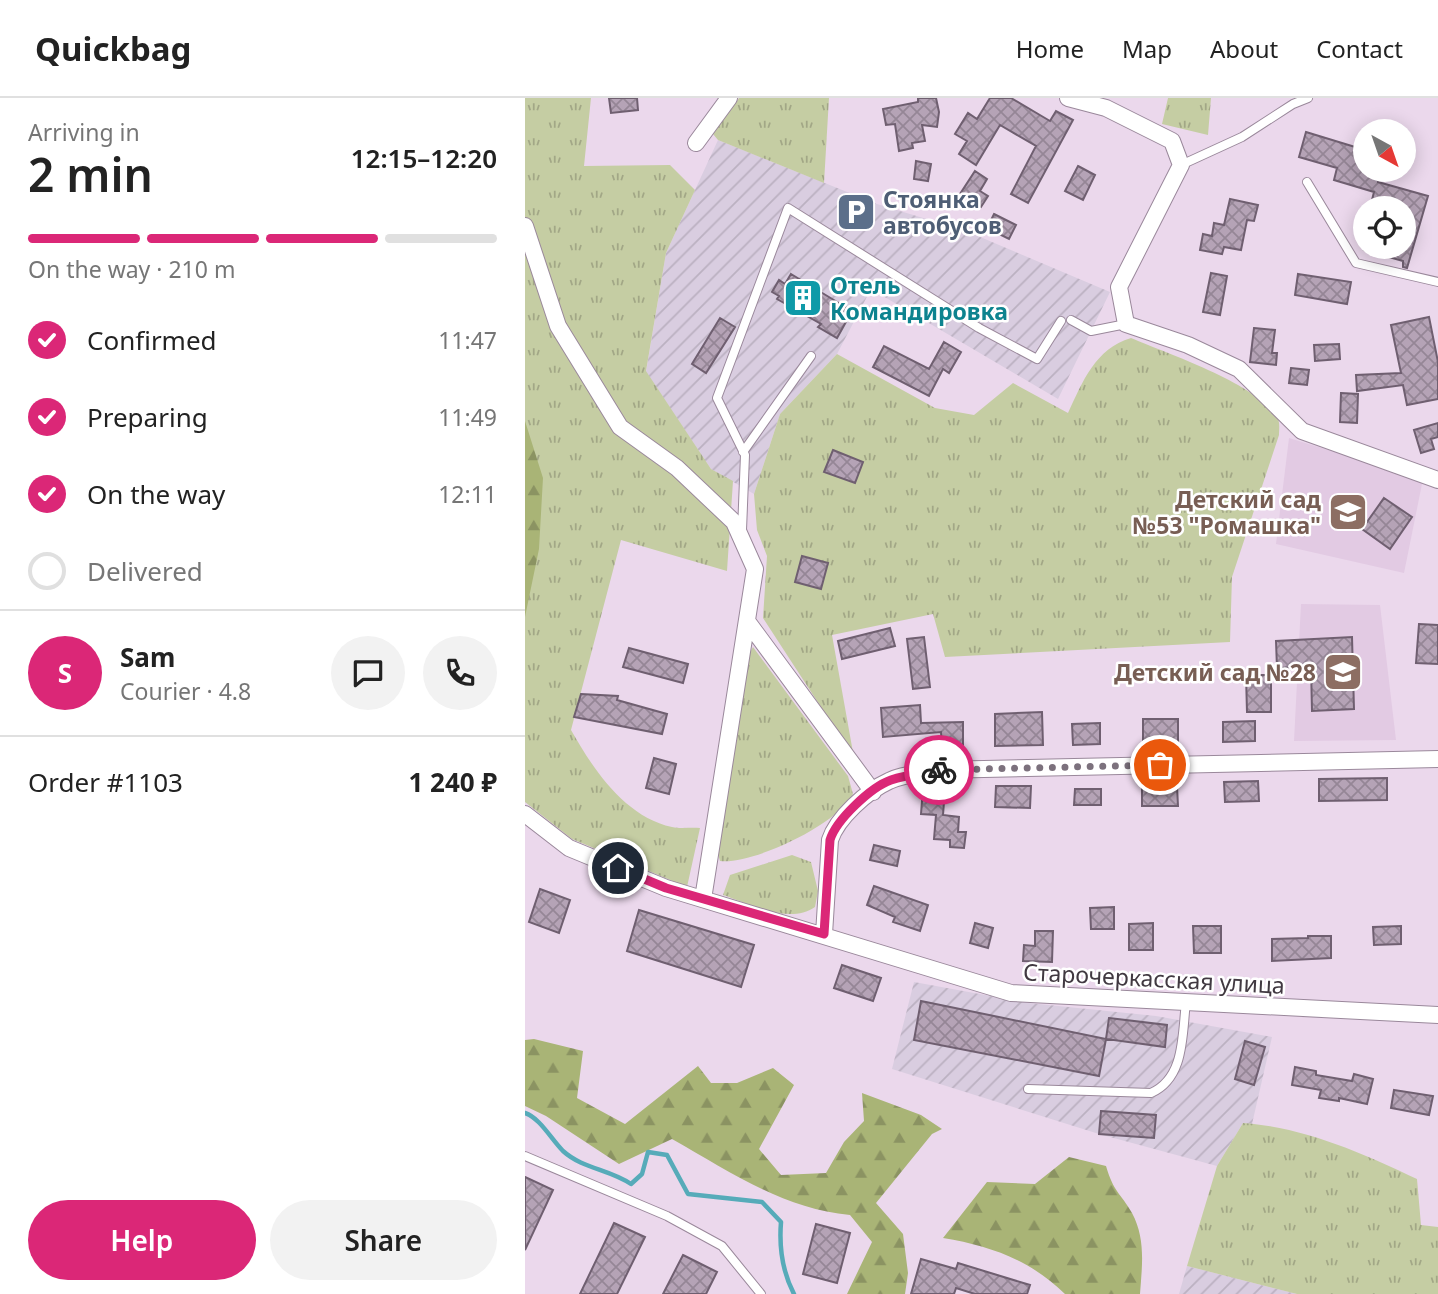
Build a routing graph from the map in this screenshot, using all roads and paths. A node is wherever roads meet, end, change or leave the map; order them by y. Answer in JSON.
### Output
{"nodes":[{"id":1,"x":729,"y":98,"type":"edge"},
{"id":2,"x":1068,"y":98,"type":"edge"},
{"id":3,"x":1308,"y":98,"type":"edge"},
{"id":4,"x":696,"y":143,"type":"dead end"},
{"id":5,"x":1181,"y":165,"type":"junction"},
{"id":6,"x":1307,"y":182,"type":"dead end"},
{"id":7,"x":525,"y":226,"type":"edge"},
{"id":8,"x":1438,"y":282,"type":"edge"},
{"id":9,"x":1126,"y":324,"type":"junction"},
{"id":10,"x":811,"y":356,"type":"dead end"},
{"id":11,"x":743,"y":452,"type":"junction"},
{"id":12,"x":1438,"y":480,"type":"edge"},
{"id":13,"x":742,"y":540,"type":"junction"},
{"id":14,"x":747,"y":621,"type":"junction"},
{"id":15,"x":1438,"y":758,"type":"edge"},
{"id":16,"x":873,"y":792,"type":"junction"},
{"id":17,"x":525,"y":814,"type":"edge"},
{"id":18,"x":703,"y":899,"type":"junction"},
{"id":19,"x":824,"y":934,"type":"junction"},
{"id":20,"x":1186,"y":1002,"type":"junction"},
{"id":21,"x":1438,"y":1015,"type":"edge"},
{"id":22,"x":1028,"y":1089,"type":"dead end"},
{"id":23,"x":525,"y":1156,"type":"edge"},
{"id":24,"x":761,"y":1294,"type":"edge"}],
"edges":[{"from":1,"to":4,"type":"street"},
{"from":2,"to":5,"type":"street"},
{"from":3,"to":5,"type":"lane"},
{"from":5,"to":9,"type":"street"},
{"from":6,"to":8,"type":"lane"},
{"from":7,"to":13,"type":"street"},
{"from":9,"to":11,"type":"lane"},
{"from":9,"to":12,"type":"street"},
{"from":10,"to":11,"type":"lane"},
{"from":11,"to":13,"type":"lane"},
{"from":13,"to":14,"type":"street"},
{"from":14,"to":16,"type":"street"},
{"from":14,"to":18,"type":"street"},
{"from":15,"to":16,"type":"street"},
{"from":16,"to":19,"type":"street"},
{"from":17,"to":18,"type":"street","name":"Старочеркасская улица"},
{"from":18,"to":19,"type":"street","name":"Старочеркасская улица"},
{"from":19,"to":20,"type":"street","name":"Старочеркасская улица"},
{"from":20,"to":21,"type":"street","name":"Старочеркасская улица"},
{"from":20,"to":22,"type":"lane"},
{"from":23,"to":24,"type":"lane"}]}
